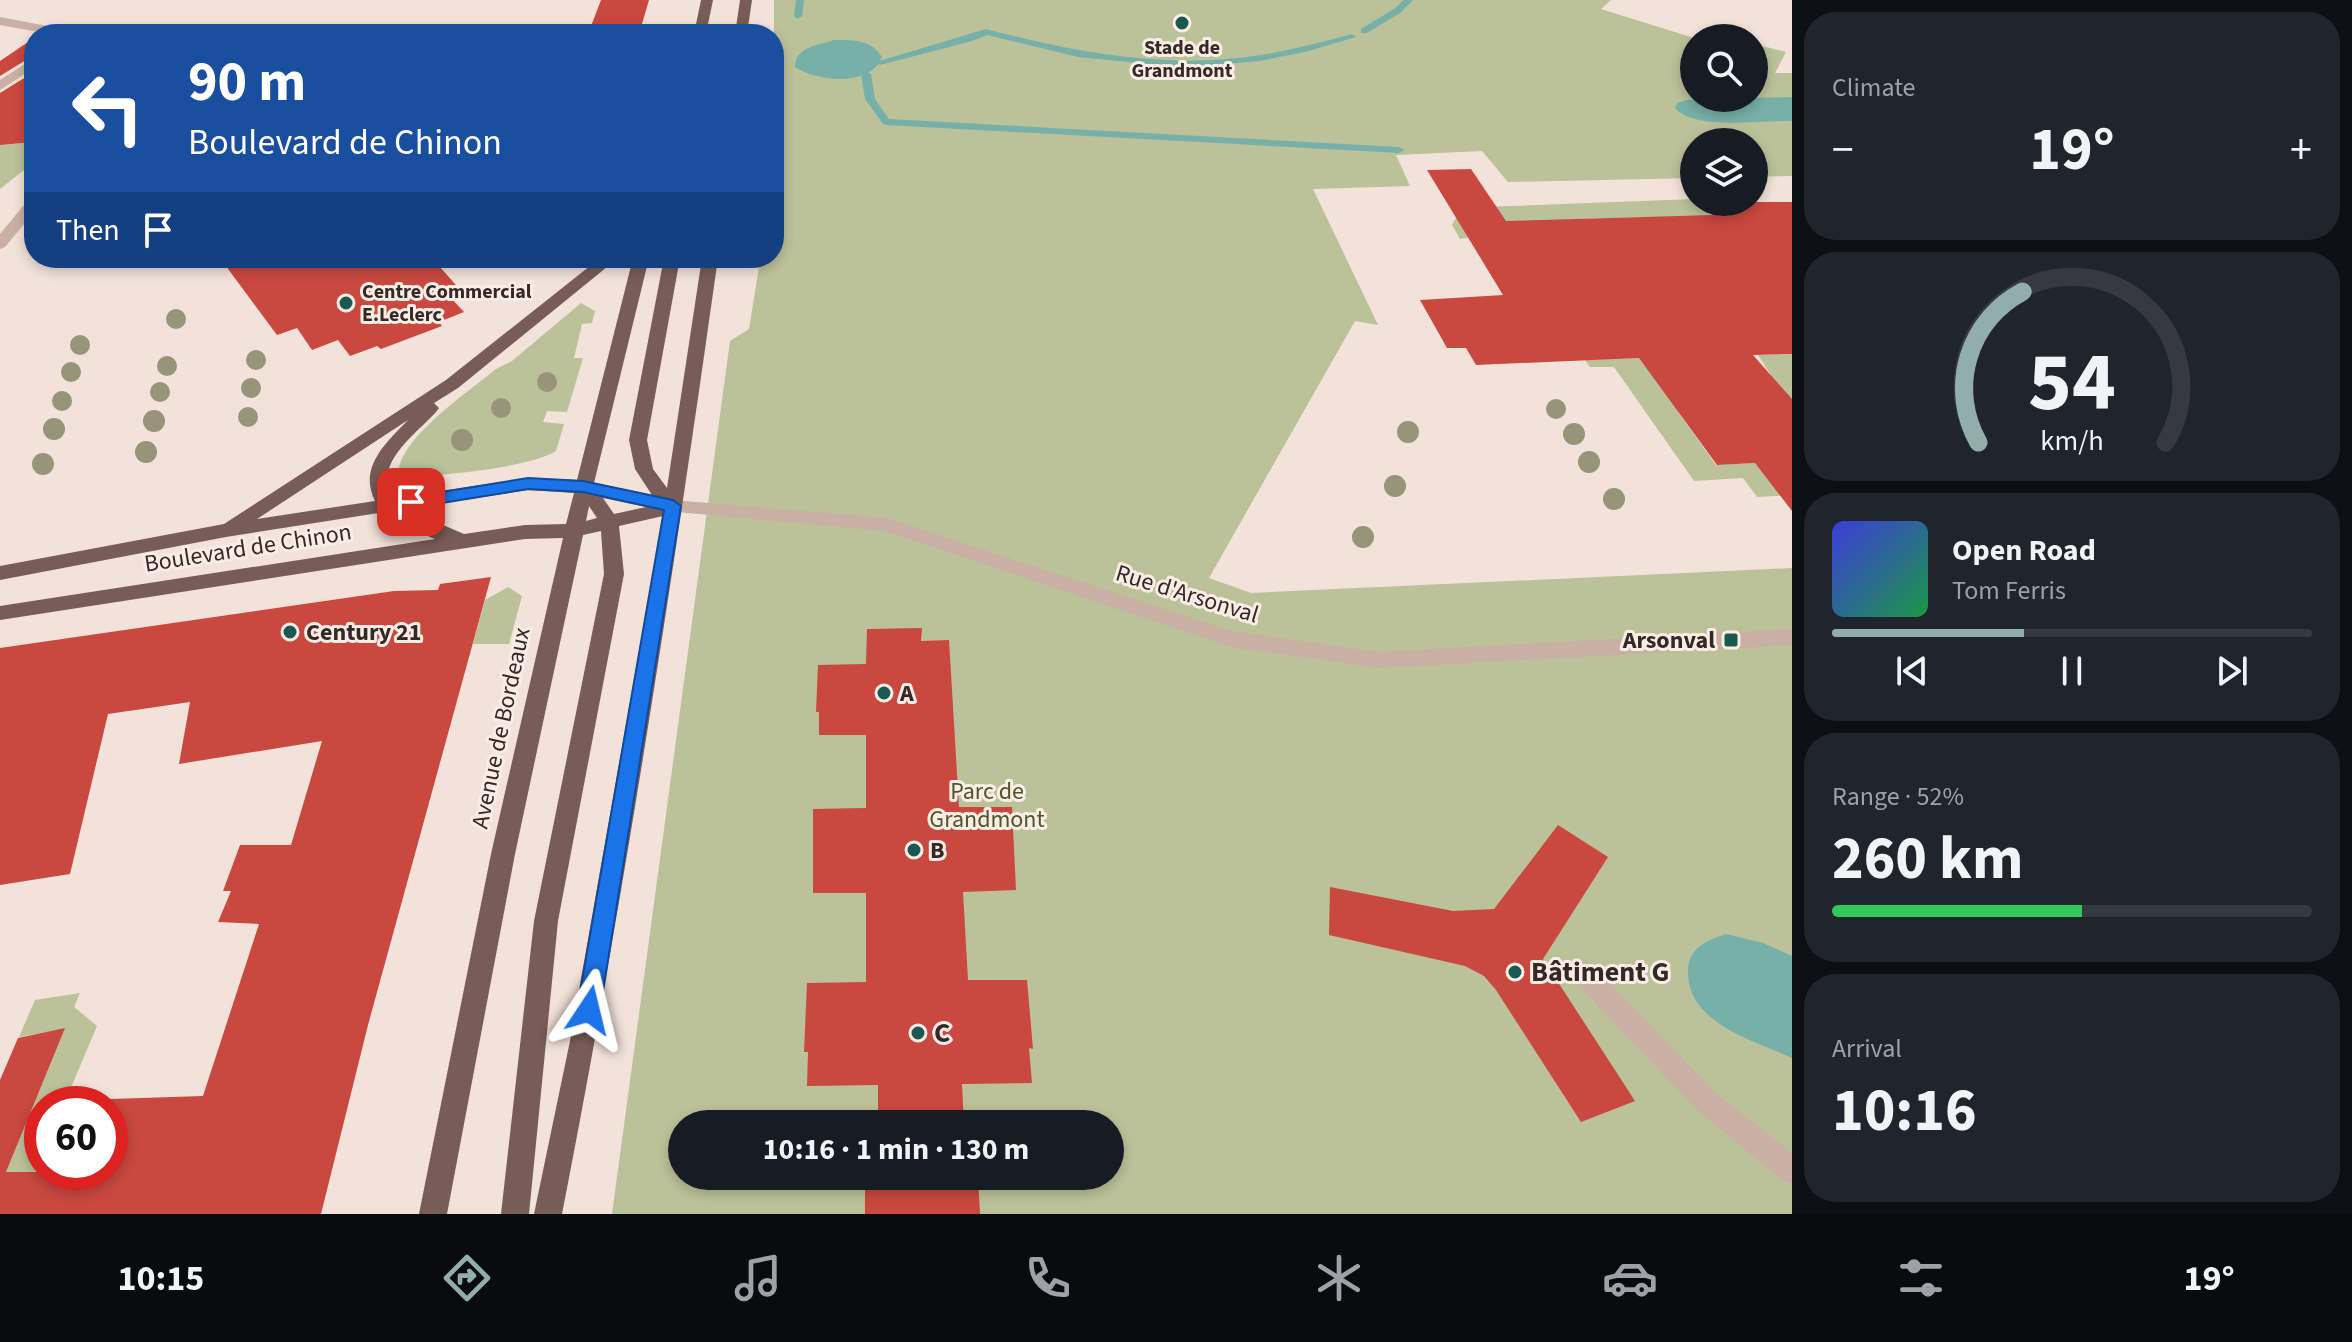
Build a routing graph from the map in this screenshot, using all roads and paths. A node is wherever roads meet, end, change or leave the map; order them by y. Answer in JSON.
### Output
{"nodes":[{"id":1,"x":707,"y":0,"type":"edge"},
{"id":2,"x":746,"y":0,"type":"edge"},
{"id":3,"x":0,"y":21,"type":"edge"},
{"id":4,"x":702,"y":24,"type":"edge"},
{"id":5,"x":742,"y":24,"type":"edge"},
{"id":6,"x":24,"y":26,"type":"edge"},
{"id":7,"x":24,"y":69,"type":"edge"},
{"id":8,"x":0,"y":86,"type":"edge"},
{"id":9,"x":24,"y":212,"type":"edge"},
{"id":10,"x":24,"y":224,"type":"edge"},
{"id":11,"x":12,"y":225,"type":"junction"},
{"id":12,"x":0,"y":244,"type":"edge"},
{"id":13,"x":597,"y":268,"type":"edge"},
{"id":14,"x":638,"y":268,"type":"edge"},
{"id":15,"x":670,"y":268,"type":"edge"},
{"id":16,"x":709,"y":268,"type":"edge"},
{"id":17,"x":452,"y":384,"type":"junction"},
{"id":18,"x":583,"y":487,"type":"junction"},
{"id":19,"x":388,"y":506,"type":"junction"},
{"id":20,"x":673,"y":506,"type":"junction"},
{"id":21,"x":609,"y":522,"type":"junction"},
{"id":22,"x":226,"y":530,"type":"junction"},
{"id":23,"x":573,"y":531,"type":"junction"},
{"id":24,"x":465,"y":541,"type":"junction"},
{"id":25,"x":0,"y":573,"type":"edge"},
{"id":26,"x":0,"y":613,"type":"edge"},
{"id":27,"x":1792,"y":637,"type":"edge"},
{"id":28,"x":1583,"y":973,"type":"dead end"},
{"id":29,"x":1792,"y":1170,"type":"edge"},
{"id":30,"x":433,"y":1214,"type":"edge"},
{"id":31,"x":515,"y":1214,"type":"edge"},
{"id":32,"x":548,"y":1214,"type":"edge"}],
"edges":[{"from":1,"to":4,"type":"main road"},
{"from":2,"to":5,"type":"main road"},
{"from":3,"to":6,"type":"street"},
{"from":7,"to":8,"type":"street"},
{"from":9,"to":11,"type":"street"},
{"from":10,"to":11,"type":"street"},
{"from":11,"to":12,"type":"street"},
{"from":13,"to":17,"type":"main road","name":"Boulevard de Chinon"},
{"from":14,"to":18,"type":"main road","name":"Avenue de Bordeaux"},
{"from":15,"to":20,"type":"main road"},
{"from":16,"to":20,"type":"main road"},
{"from":17,"to":19,"type":"main road"},
{"from":17,"to":22,"type":"main road","name":"Boulevard de Chinon"},
{"from":18,"to":19,"type":"main road","name":"Boulevard de Chinon"},
{"from":18,"to":20,"type":"main road","name":"Boulevard de Chinon"},
{"from":18,"to":21,"type":"main road"},
{"from":18,"to":23,"type":"main road","name":"Avenue de Bordeaux"},
{"from":19,"to":22,"type":"main road","name":"Boulevard de Chinon"},
{"from":19,"to":24,"type":"main road"},
{"from":20,"to":21,"type":"main road","name":"Boulevard de Chinon"},
{"from":20,"to":27,"type":"street","name":"Rue d'Arsonval"},
{"from":20,"to":32,"type":"main road"},
{"from":21,"to":23,"type":"main road","name":"Boulevard de Chinon"},
{"from":21,"to":31,"type":"main road"},
{"from":22,"to":25,"type":"main road","name":"Boulevard de Chinon"},
{"from":23,"to":24,"type":"main road","name":"Boulevard de Chinon"},
{"from":23,"to":30,"type":"main road","name":"Avenue de Bordeaux"},
{"from":24,"to":26,"type":"main road","name":"Boulevard de Chinon"},
{"from":28,"to":29,"type":"street"}]}
